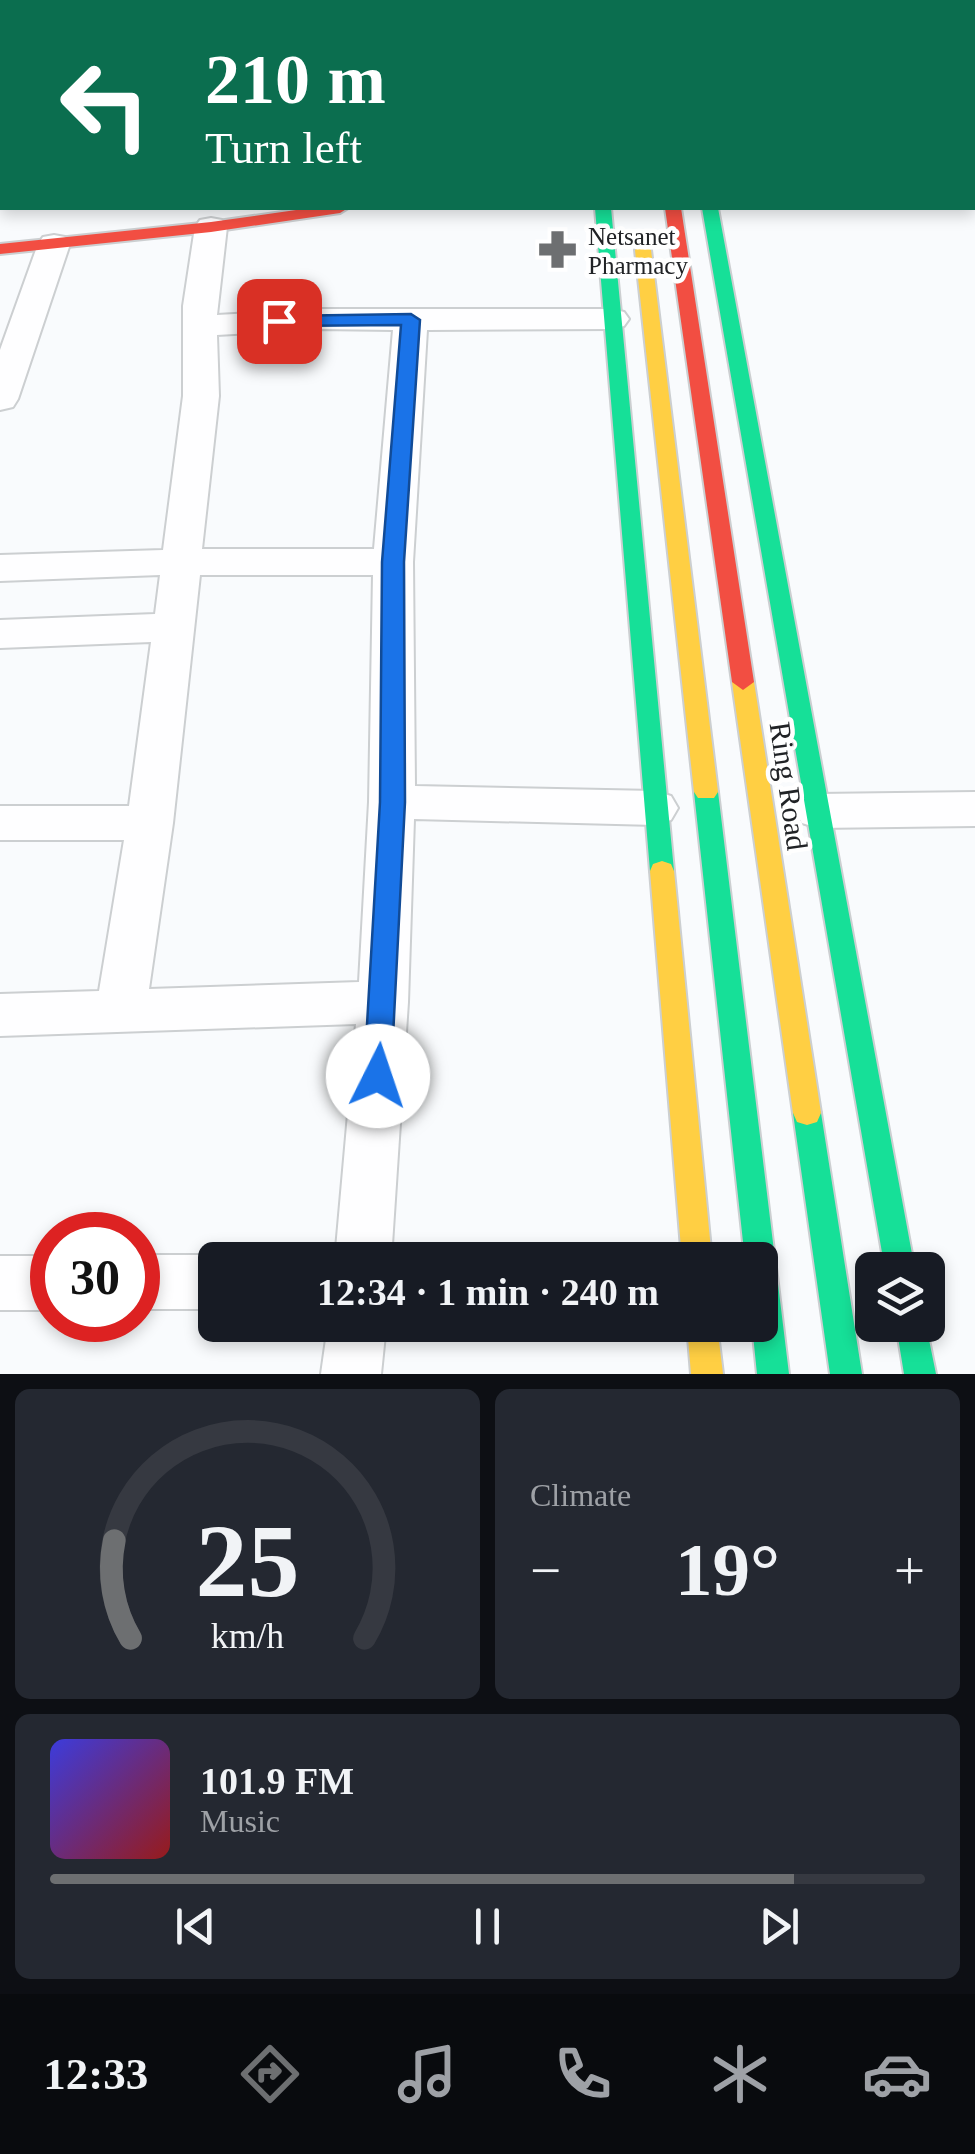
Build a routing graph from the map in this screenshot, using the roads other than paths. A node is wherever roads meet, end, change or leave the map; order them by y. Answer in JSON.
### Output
{"nodes":[{"id":1,"x":314,"y":210,"type":"edge"},
{"id":2,"x":603,"y":210,"type":"edge"},
{"id":3,"x":673,"y":210,"type":"edge"},
{"id":4,"x":710,"y":210,"type":"edge"},
{"id":5,"x":222,"y":217,"type":"edge"},
{"id":6,"x":640,"y":225,"type":"dead end"},
{"id":7,"x":0,"y":235,"type":"edge"},
{"id":8,"x":54,"y":244,"type":"junction"},
{"id":9,"x":0,"y":250,"type":"edge"},
{"id":10,"x":612,"y":319,"type":"junction"},
{"id":11,"x":411,"y":320,"type":"junction"},
{"id":12,"x":201,"y":326,"type":"junction"},
{"id":13,"x":0,"y":399,"type":"edge"},
{"id":14,"x":180,"y":562,"type":"junction"},
{"id":15,"x":393,"y":562,"type":"junction"},
{"id":16,"x":0,"y":568,"type":"edge"},
{"id":17,"x":172,"y":627,"type":"junction"},
{"id":18,"x":0,"y":634,"type":"edge"},
{"id":19,"x":392,"y":802,"type":"junction"},
{"id":20,"x":656,"y":808,"type":"junction"},
{"id":21,"x":975,"y":808,"type":"edge"},
{"id":22,"x":818,"y":811,"type":"junction"},
{"id":23,"x":0,"y":823,"type":"edge"},
{"id":24,"x":150,"y":823,"type":"junction"},
{"id":25,"x":383,"y":1002,"type":"junction"},
{"id":26,"x":121,"y":1010,"type":"junction"},
{"id":27,"x":0,"y":1015,"type":"edge"},
{"id":28,"x":364,"y":1242,"type":"edge"},
{"id":29,"x":694,"y":1242,"type":"edge"},
{"id":30,"x":897,"y":1252,"type":"edge"},
{"id":31,"x":160,"y":1282,"type":"edge"},
{"id":32,"x":198,"y":1282,"type":"edge"},
{"id":33,"x":0,"y":1283,"type":"edge"},
{"id":34,"x":30,"y":1283,"type":"edge"},
{"id":35,"x":355,"y":1342,"type":"edge"},
{"id":36,"x":704,"y":1342,"type":"edge"},
{"id":37,"x":914,"y":1342,"type":"edge"},
{"id":38,"x":351,"y":1374,"type":"edge"},
{"id":39,"x":707,"y":1374,"type":"edge"},
{"id":40,"x":774,"y":1374,"type":"edge"},
{"id":41,"x":846,"y":1374,"type":"edge"},
{"id":42,"x":920,"y":1374,"type":"edge"}],
"edges":[{"from":1,"to":5,"type":"main road"},
{"from":2,"to":10,"type":"main road"},
{"from":3,"to":41,"type":"main road","name":"Ring Road"},
{"from":4,"to":22,"type":"main road"},
{"from":5,"to":7,"type":"main road"},
{"from":5,"to":8,"type":"main road"},
{"from":5,"to":12,"type":"street"},
{"from":6,"to":40,"type":"main road"},
{"from":8,"to":9,"type":"main road"},
{"from":8,"to":13,"type":"street"},
{"from":10,"to":11,"type":"street"},
{"from":10,"to":20,"type":"main road"},
{"from":11,"to":12,"type":"street"},
{"from":11,"to":15,"type":"street"},
{"from":12,"to":14,"type":"street"},
{"from":14,"to":15,"type":"street"},
{"from":14,"to":16,"type":"street"},
{"from":14,"to":17,"type":"street"},
{"from":15,"to":19,"type":"street"},
{"from":17,"to":18,"type":"street"},
{"from":17,"to":24,"type":"street"},
{"from":19,"to":20,"type":"street"},
{"from":19,"to":25,"type":"street"},
{"from":20,"to":29,"type":"main road"},
{"from":21,"to":22,"type":"street"},
{"from":22,"to":30,"type":"main road"},
{"from":23,"to":24,"type":"street"},
{"from":24,"to":26,"type":"street"},
{"from":25,"to":26,"type":"street"},
{"from":25,"to":28,"type":"street"},
{"from":26,"to":27,"type":"street"},
{"from":31,"to":32,"type":"street"},
{"from":33,"to":34,"type":"street"},
{"from":35,"to":38,"type":"street"},
{"from":36,"to":39,"type":"main road"},
{"from":37,"to":42,"type":"main road"}]}
